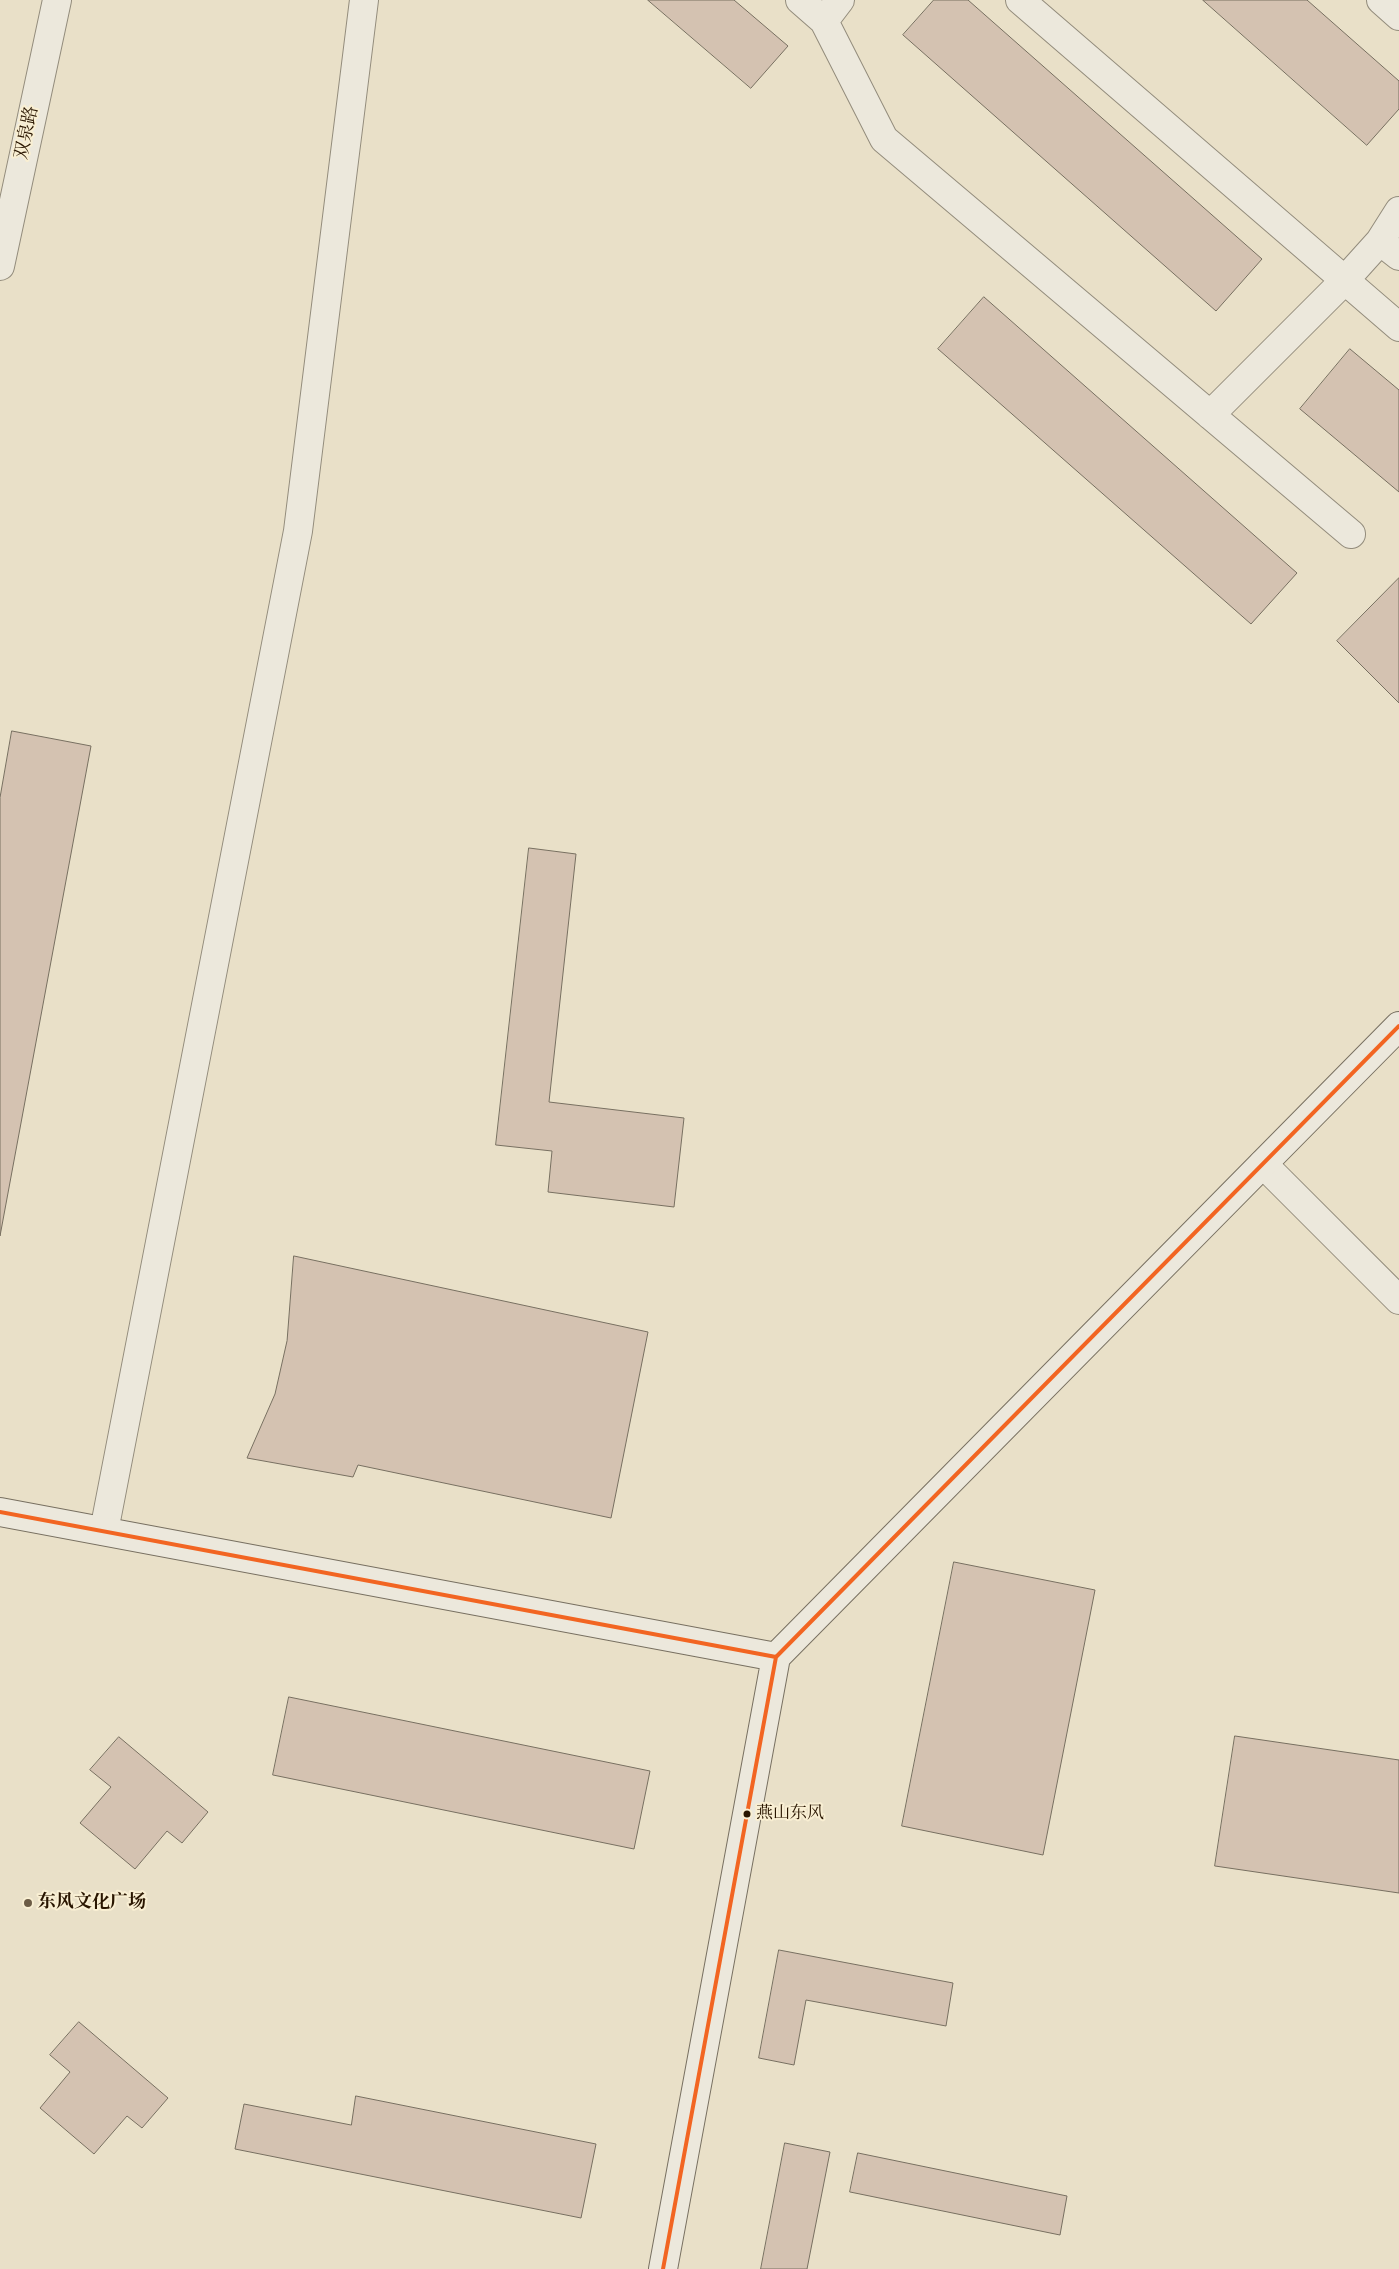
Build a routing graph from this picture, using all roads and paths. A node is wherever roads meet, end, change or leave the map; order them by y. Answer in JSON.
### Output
{"nodes":[{"id":1,"x":57,"y":0,"type":"edge"},
{"id":2,"x":364,"y":0,"type":"edge"},
{"id":3,"x":800,"y":0,"type":"edge"},
{"id":4,"x":1020,"y":0,"type":"edge"},
{"id":5,"x":1381,"y":0,"type":"edge"},
{"id":6,"x":832,"y":11,"type":"edge"},
{"id":7,"x":1399,"y":16,"type":"edge"},
{"id":8,"x":1399,"y":210,"type":"edge"},
{"id":9,"x":1390,"y":249,"type":"edge"},
{"id":10,"x":0,"y":266,"type":"edge"},
{"id":11,"x":1344,"y":281,"type":"junction"},
{"id":12,"x":1399,"y":327,"type":"edge"},
{"id":13,"x":1210,"y":415,"type":"junction"},
{"id":14,"x":1351,"y":534,"type":"dead end"},
{"id":15,"x":1399,"y":1026,"type":"edge"},
{"id":16,"x":1263,"y":1164,"type":"junction"},
{"id":17,"x":1399,"y":1300,"type":"edge"},
{"id":18,"x":0,"y":1512,"type":"edge"},
{"id":19,"x":104,"y":1531,"type":"junction"},
{"id":20,"x":776,"y":1657,"type":"junction"},
{"id":21,"x":663,"y":2269,"type":"edge"}],
"edges":[{"from":1,"to":10,"type":"street","name":"双泉路"},
{"from":2,"to":19,"type":"street"},
{"from":3,"to":6,"type":"street"},
{"from":4,"to":11,"type":"street"},
{"from":5,"to":7,"type":"street"},
{"from":6,"to":13,"type":"street"},
{"from":8,"to":9,"type":"street"},
{"from":9,"to":11,"type":"street"},
{"from":11,"to":12,"type":"street"},
{"from":11,"to":13,"type":"street"},
{"from":13,"to":14,"type":"street"},
{"from":15,"to":16,"type":"street"},
{"from":16,"to":17,"type":"street"},
{"from":16,"to":20,"type":"street"},
{"from":18,"to":19,"type":"street"},
{"from":19,"to":20,"type":"street"},
{"from":20,"to":21,"type":"street"}]}
